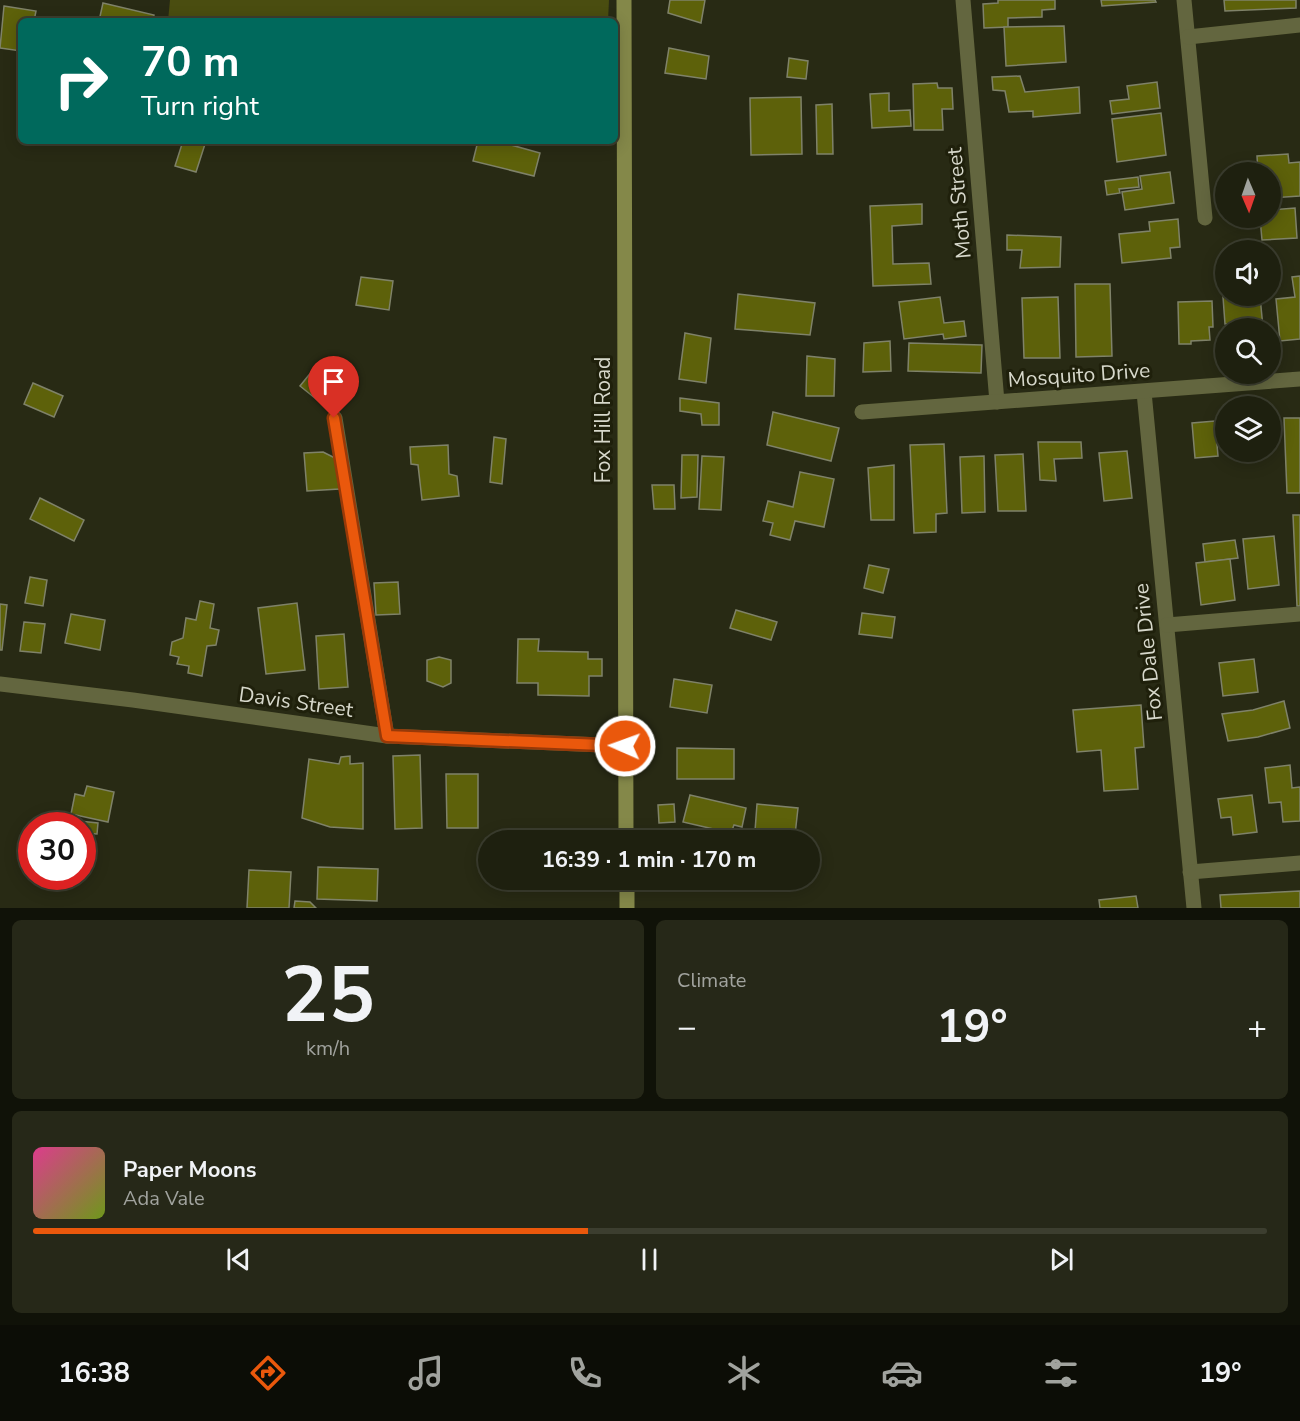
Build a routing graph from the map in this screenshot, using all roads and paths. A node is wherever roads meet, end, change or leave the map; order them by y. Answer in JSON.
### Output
{"nodes":[{"id":1,"x":624,"y":0,"type":"edge"},
{"id":2,"x":963,"y":0,"type":"edge"},
{"id":3,"x":1184,"y":0,"type":"edge"},
{"id":4,"x":1300,"y":25,"type":"edge"},
{"id":5,"x":1188,"y":36,"type":"junction"},
{"id":6,"x":1205,"y":218,"type":"dead end"},
{"id":7,"x":1300,"y":379,"type":"edge"},
{"id":8,"x":1144,"y":392,"type":"junction"},
{"id":9,"x":997,"y":402,"type":"junction"},
{"id":10,"x":862,"y":412,"type":"dead end"},
{"id":11,"x":334,"y":418,"type":"dead end"},
{"id":12,"x":1300,"y":614,"type":"edge"},
{"id":13,"x":1167,"y":625,"type":"junction"},
{"id":14,"x":0,"y":684,"type":"edge"},
{"id":15,"x":387,"y":736,"type":"junction"},
{"id":16,"x":625,"y":746,"type":"junction"},
{"id":17,"x":626,"y":830,"type":"edge"},
{"id":18,"x":1300,"y":863,"type":"edge"},
{"id":19,"x":1190,"y":873,"type":"junction"},
{"id":20,"x":627,"y":890,"type":"edge"},
{"id":21,"x":627,"y":908,"type":"edge"},
{"id":22,"x":1194,"y":908,"type":"edge"}],
"edges":[{"from":1,"to":16,"type":"main road","name":"Fox Hill Road"},
{"from":2,"to":9,"type":"street","name":"Moth Street"},
{"from":3,"to":5,"type":"street"},
{"from":4,"to":5,"type":"street"},
{"from":5,"to":6,"type":"street"},
{"from":7,"to":8,"type":"street","name":"Mosquito Drive"},
{"from":8,"to":9,"type":"street","name":"Mosquito Drive"},
{"from":8,"to":13,"type":"street","name":"Fox Dale Drive"},
{"from":9,"to":10,"type":"street","name":"Mosquito Drive"},
{"from":11,"to":15,"type":"street"},
{"from":12,"to":13,"type":"street"},
{"from":13,"to":19,"type":"street","name":"Fox Dale Drive"},
{"from":14,"to":15,"type":"street","name":"Davis Street"},
{"from":15,"to":16,"type":"street","name":"Davis Street"},
{"from":16,"to":17,"type":"main road","name":"Fox Hill Road"},
{"from":18,"to":19,"type":"street"},
{"from":19,"to":22,"type":"street","name":"Fox Dale Drive"},
{"from":20,"to":21,"type":"main road"}]}
